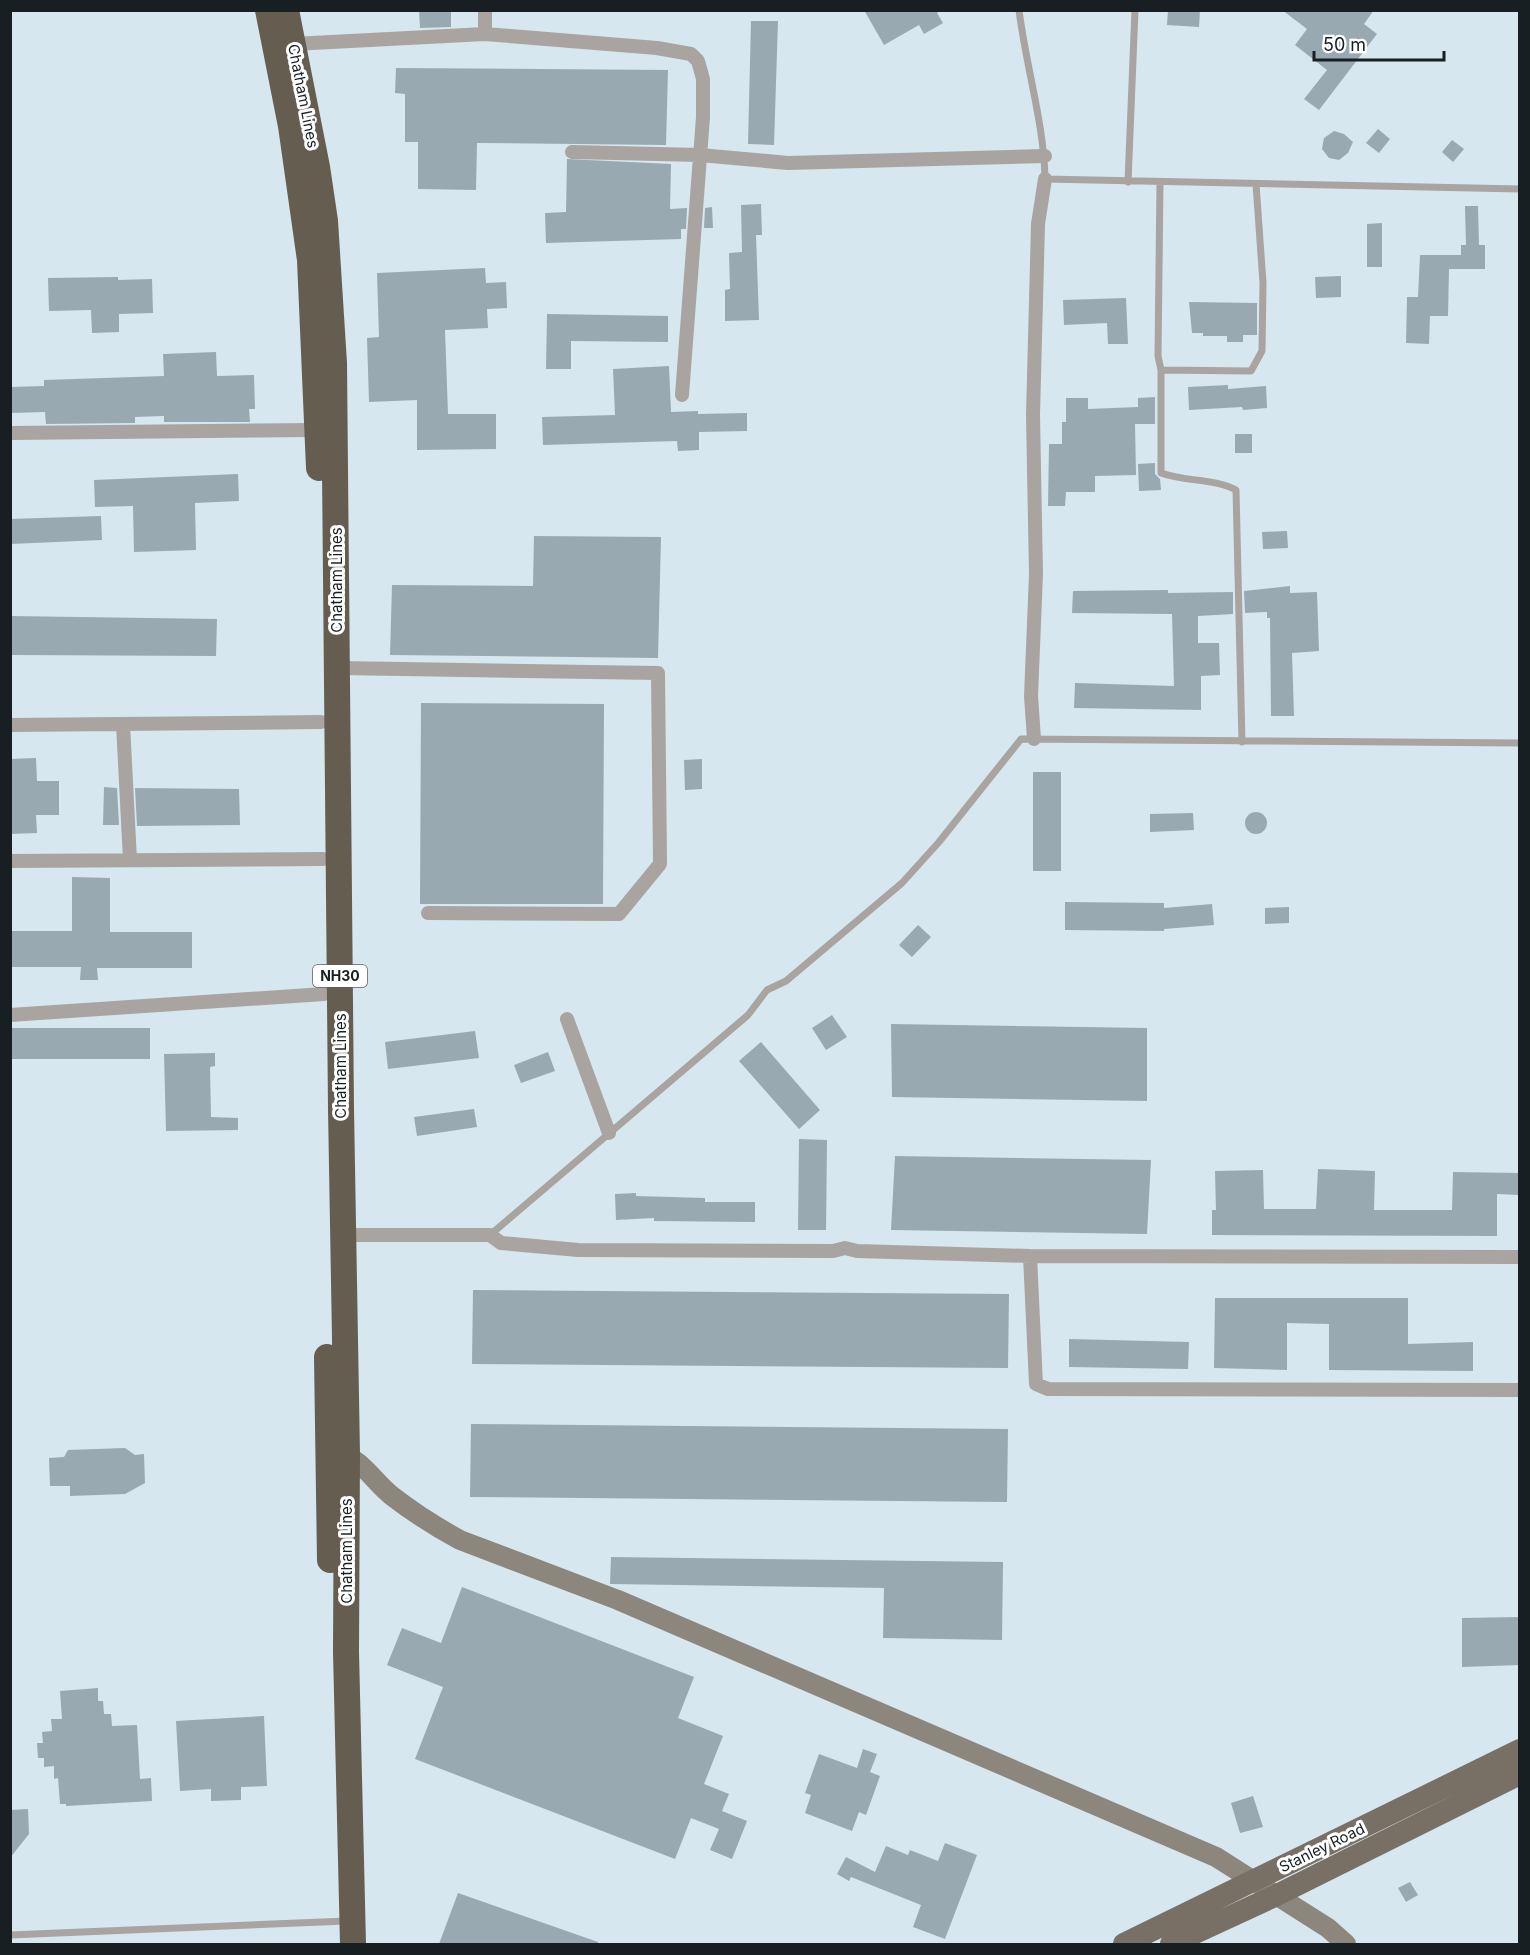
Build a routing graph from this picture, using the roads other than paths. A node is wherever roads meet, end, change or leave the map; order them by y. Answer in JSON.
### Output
{"nodes":[{"id":1,"x":268,"y":10,"type":"edge"},
{"id":2,"x":286,"y":10,"type":"edge"},
{"id":3,"x":485,"y":10,"type":"edge"},
{"id":4,"x":1019,"y":10,"type":"edge"},
{"id":5,"x":1135,"y":10,"type":"edge"},
{"id":6,"x":485,"y":34,"type":"junction"},
{"id":7,"x":294,"y":44,"type":"junction"},
{"id":8,"x":572,"y":152,"type":"dead end"},
{"id":9,"x":700,"y":155,"type":"junction"},
{"id":10,"x":1045,"y":156,"type":"junction"},
{"id":11,"x":1045,"y":179,"type":"junction"},
{"id":12,"x":1128,"y":182,"type":"junction"},
{"id":13,"x":1160,"y":183,"type":"junction"},
{"id":14,"x":1256,"y":184,"type":"junction"},
{"id":15,"x":1520,"y":189,"type":"edge"},
{"id":16,"x":1161,"y":370,"type":"junction"},
{"id":17,"x":682,"y":395,"type":"dead end"},
{"id":18,"x":317,"y":430,"type":"junction"},
{"id":19,"x":10,"y":433,"type":"edge"},
{"id":20,"x":338,"y":668,"type":"junction"},
{"id":21,"x":321,"y":722,"type":"junction"},
{"id":22,"x":10,"y":724,"type":"edge"},
{"id":23,"x":123,"y":724,"type":"junction"},
{"id":24,"x":1034,"y":739,"type":"junction"},
{"id":25,"x":1242,"y":742,"type":"junction"},
{"id":26,"x":1520,"y":743,"type":"edge"},
{"id":27,"x":323,"y":859,"type":"junction"},
{"id":28,"x":130,"y":860,"type":"junction"},
{"id":29,"x":10,"y":861,"type":"edge"},
{"id":30,"x":428,"y":913,"type":"dead end"},
{"id":31,"x":324,"y":993,"type":"junction"},
{"id":32,"x":10,"y":1015,"type":"edge"},
{"id":33,"x":567,"y":1018,"type":"dead end"},
{"id":34,"x":609,"y":1133,"type":"junction"},
{"id":35,"x":343,"y":1234,"type":"junction"},
{"id":36,"x":490,"y":1235,"type":"junction"},
{"id":37,"x":1030,"y":1256,"type":"junction"},
{"id":38,"x":1520,"y":1257,"type":"edge"},
{"id":39,"x":1520,"y":1390,"type":"edge"},
{"id":40,"x":337,"y":1451,"type":"junction"},
{"id":41,"x":1520,"y":1750,"type":"edge"},
{"id":42,"x":1520,"y":1774,"type":"edge"},
{"id":43,"x":1255,"y":1881,"type":"junction"},
{"id":44,"x":1277,"y":1895,"type":"junction"},
{"id":45,"x":345,"y":1933,"type":"edge"},
{"id":46,"x":10,"y":1935,"type":"edge"},
{"id":47,"x":1124,"y":1944,"type":"edge"},
{"id":48,"x":1171,"y":1944,"type":"edge"},
{"id":49,"x":1346,"y":1944,"type":"edge"}],
"edges":[{"from":1,"to":18,"type":"highway","name":"Chatham Lines","number":"NH30"},
{"from":2,"to":7,"type":"highway","name":"Chatham Lines","number":"NH30"},
{"from":3,"to":6,"type":"street"},
{"from":4,"to":10,"type":"lane"},
{"from":5,"to":12,"type":"lane"},
{"from":6,"to":7,"type":"street"},
{"from":6,"to":9,"type":"street"},
{"from":7,"to":20,"type":"highway","name":"Chatham Lines","number":"NH30"},
{"from":8,"to":9,"type":"street"},
{"from":9,"to":10,"type":"street"},
{"from":9,"to":17,"type":"street"},
{"from":10,"to":11,"type":"lane"},
{"from":11,"to":12,"type":"lane"},
{"from":11,"to":24,"type":"street"},
{"from":12,"to":13,"type":"lane"},
{"from":13,"to":14,"type":"lane"},
{"from":13,"to":16,"type":"lane"},
{"from":14,"to":15,"type":"lane"},
{"from":14,"to":16,"type":"lane"},
{"from":16,"to":25,"type":"lane"},
{"from":18,"to":19,"type":"street"},
{"from":18,"to":21,"type":"highway","name":"Chatham Lines","number":"NH30"},
{"from":20,"to":30,"type":"street"},
{"from":20,"to":35,"type":"highway","name":"Chatham Lines","number":"NH30"},
{"from":21,"to":23,"type":"street"},
{"from":21,"to":27,"type":"highway","name":"Chatham Lines","number":"NH30"},
{"from":22,"to":23,"type":"street"},
{"from":23,"to":28,"type":"street"},
{"from":24,"to":25,"type":"lane"},
{"from":24,"to":34,"type":"lane"},
{"from":25,"to":26,"type":"lane"},
{"from":27,"to":28,"type":"street"},
{"from":27,"to":31,"type":"highway","name":"Chatham Lines","number":"NH30"},
{"from":28,"to":29,"type":"street"},
{"from":31,"to":32,"type":"street"},
{"from":31,"to":40,"type":"highway","name":"Chatham Lines","number":"NH30"},
{"from":33,"to":34,"type":"street"},
{"from":34,"to":36,"type":"lane"},
{"from":35,"to":36,"type":"street"},
{"from":35,"to":40,"type":"highway","name":"Chatham Lines","number":"NH30"},
{"from":36,"to":37,"type":"street"},
{"from":37,"to":38,"type":"street"},
{"from":37,"to":39,"type":"street"},
{"from":40,"to":43,"type":"street"},
{"from":40,"to":45,"type":"highway","name":"Chatham Lines","number":"NH30"},
{"from":41,"to":43,"type":"main road","name":"Stanley Road"},
{"from":42,"to":44,"type":"main road","name":"Stanley Road"},
{"from":43,"to":44,"type":"street"},
{"from":43,"to":47,"type":"main road","name":"Stanley Road"},
{"from":44,"to":48,"type":"main road","name":"Stanley Road"},
{"from":44,"to":49,"type":"street"},
{"from":45,"to":46,"type":"lane"}]}
